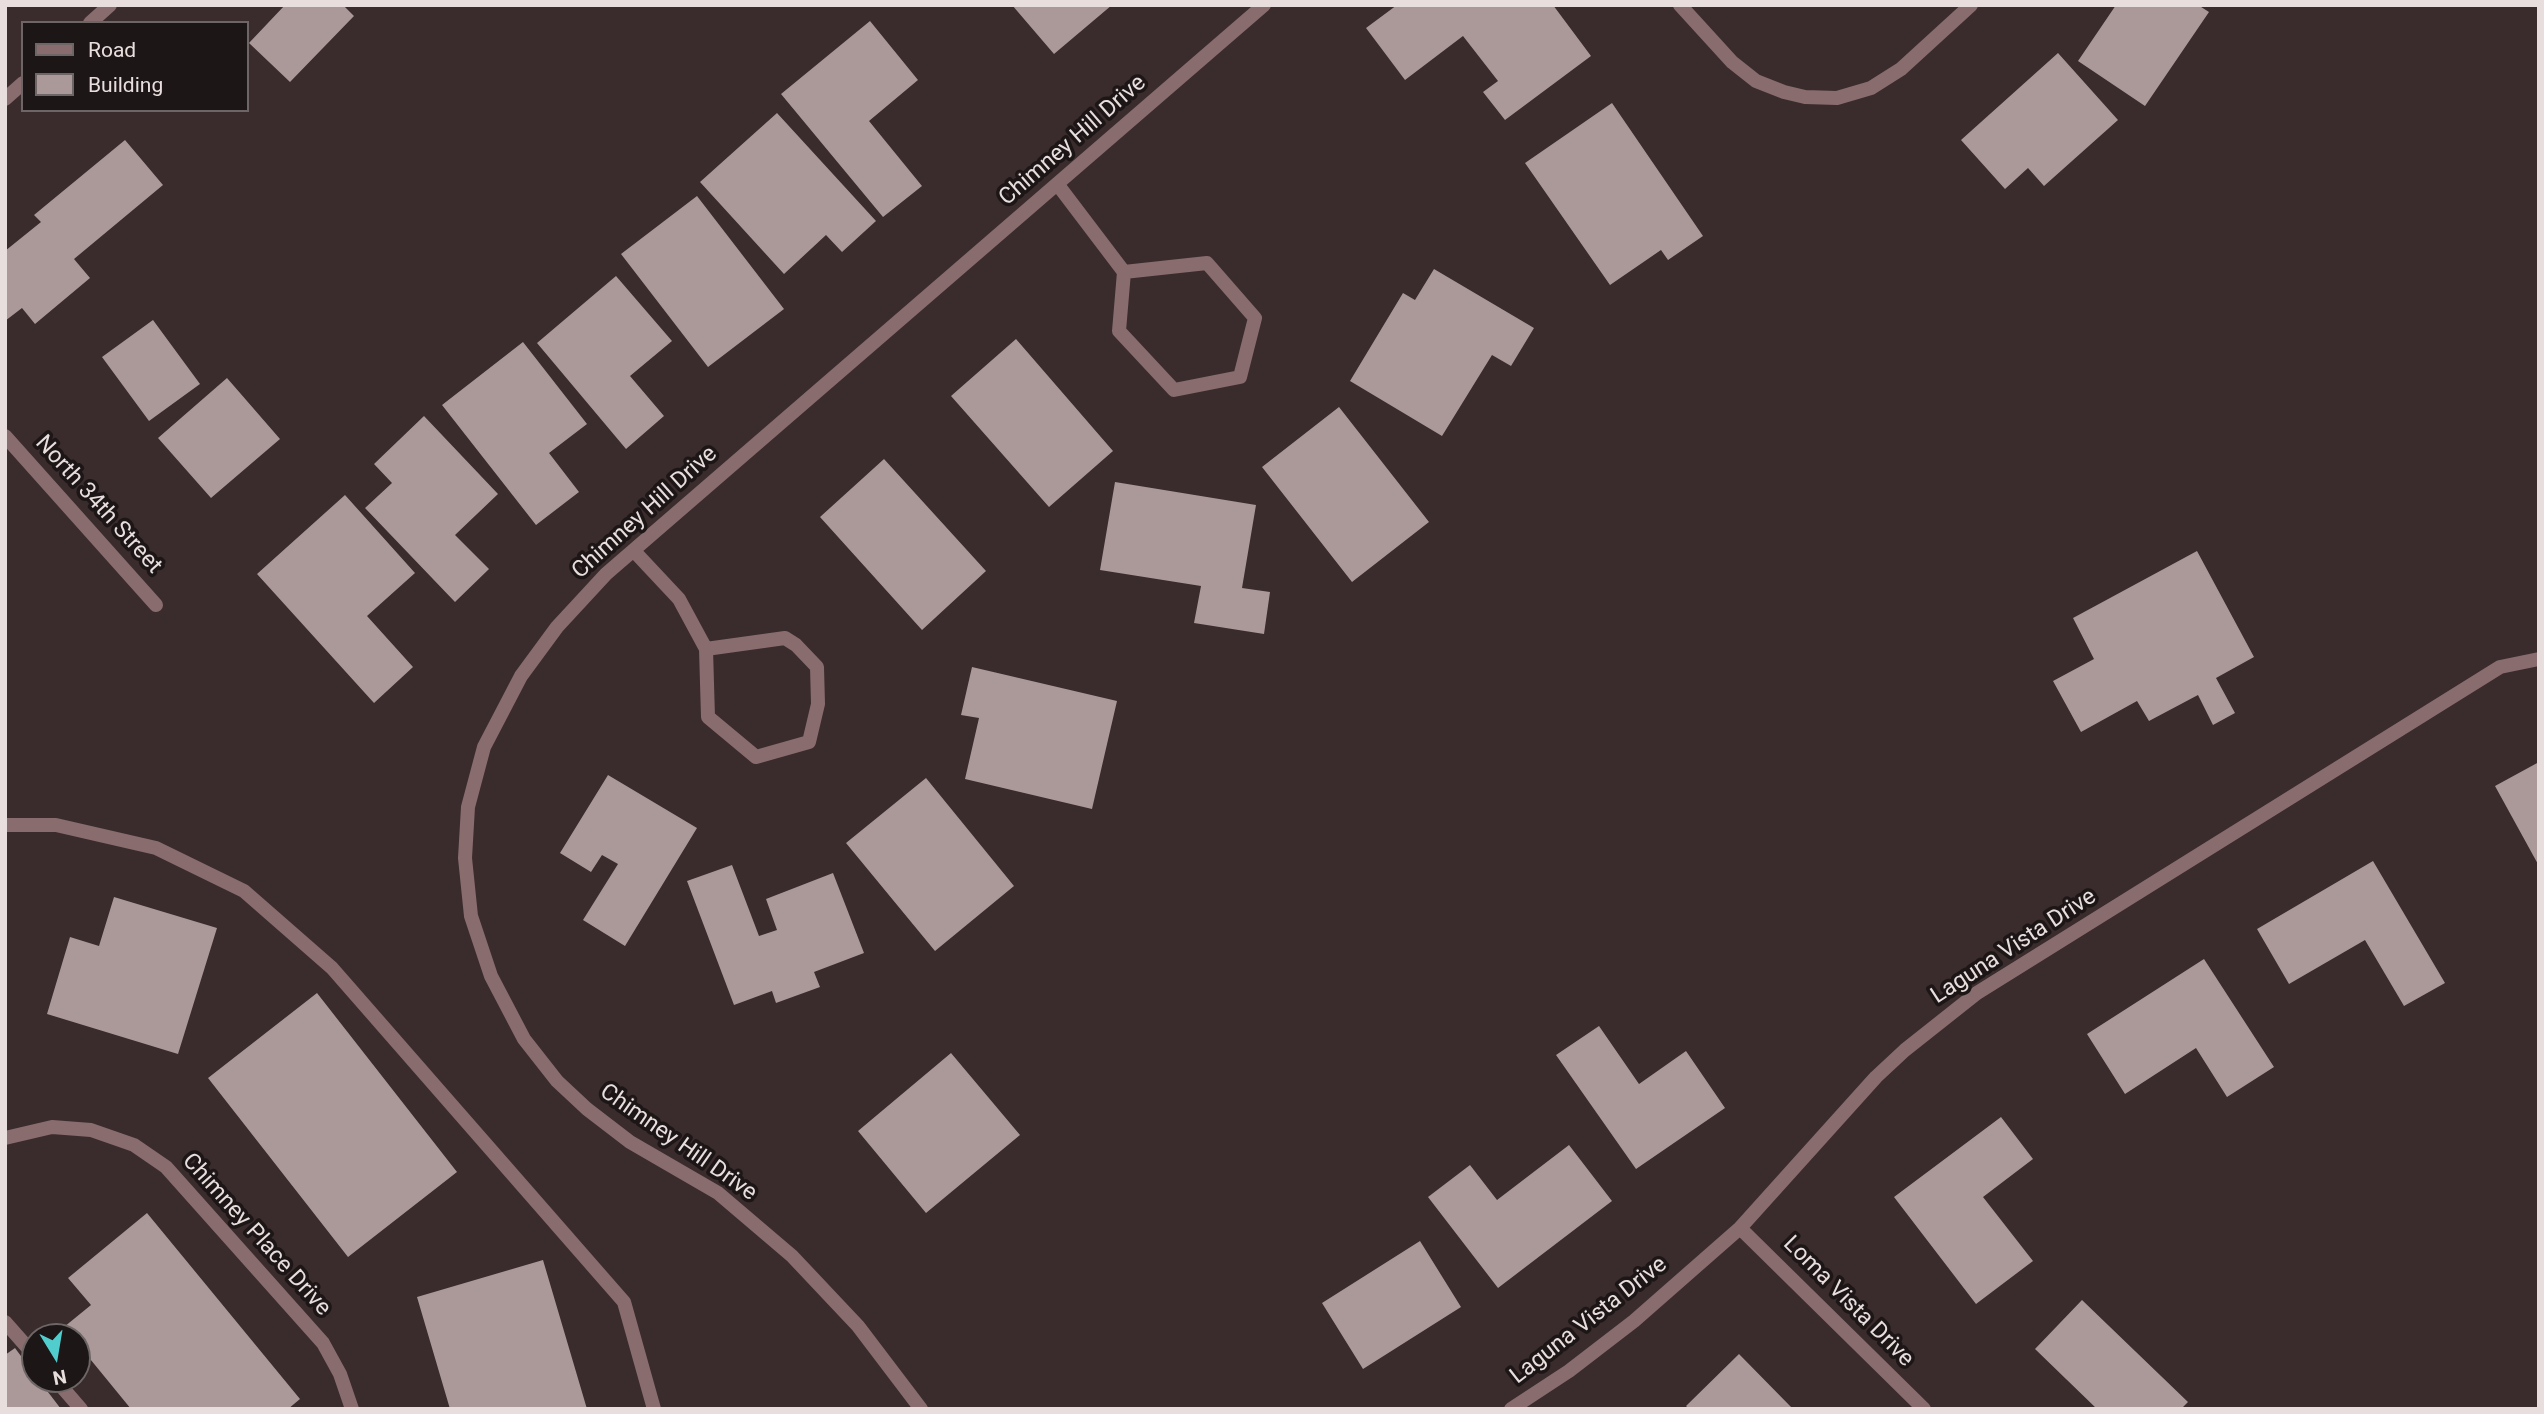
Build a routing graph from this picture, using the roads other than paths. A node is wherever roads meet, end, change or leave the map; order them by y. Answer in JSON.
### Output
{"nodes":[{"id":1,"x":110,"y":5,"type":"edge"},
{"id":2,"x":1680,"y":5,"type":"edge"},
{"id":3,"x":1971,"y":5,"type":"edge"},
{"id":4,"x":1261,"y":6,"type":"edge"},
{"id":5,"x":92,"y":21,"type":"edge"},
{"id":6,"x":21,"y":85,"type":"edge"},
{"id":7,"x":5,"y":99,"type":"edge"},
{"id":8,"x":1058,"y":185,"type":"junction"},
{"id":9,"x":1124,"y":272,"type":"junction"},
{"id":10,"x":5,"y":436,"type":"edge"},
{"id":11,"x":634,"y":551,"type":"junction"},
{"id":12,"x":156,"y":604,"type":"dead end"},
{"id":13,"x":706,"y":649,"type":"junction"},
{"id":14,"x":2539,"y":659,"type":"edge"},
{"id":15,"x":5,"y":825,"type":"edge"},
{"id":16,"x":5,"y":1138,"type":"edge"},
{"id":17,"x":1740,"y":1227,"type":"junction"},
{"id":18,"x":5,"y":1322,"type":"edge"},
{"id":19,"x":21,"y":1340,"type":"edge"},
{"id":20,"x":67,"y":1393,"type":"edge"},
{"id":21,"x":81,"y":1409,"type":"edge"},
{"id":22,"x":352,"y":1409,"type":"edge"},
{"id":23,"x":654,"y":1409,"type":"edge"},
{"id":24,"x":921,"y":1409,"type":"edge"},
{"id":25,"x":1511,"y":1409,"type":"edge"},
{"id":26,"x":1924,"y":1409,"type":"edge"}],
"edges":[{"from":1,"to":5,"type":"street"},
{"from":2,"to":3,"type":"street"},
{"from":4,"to":8,"type":"street","name":"Chimney Hill Drive"},
{"from":6,"to":7,"type":"street"},
{"from":8,"to":9,"type":"street"},
{"from":8,"to":11,"type":"street","name":"Chimney Hill Drive"},
{"from":9,"to":9,"type":"street"},
{"from":10,"to":12,"type":"street","name":"North 34th Street"},
{"from":11,"to":13,"type":"street"},
{"from":11,"to":24,"type":"street","name":"Chimney Hill Drive"},
{"from":13,"to":13,"type":"street"},
{"from":14,"to":17,"type":"street","name":"Laguna Vista Drive"},
{"from":15,"to":23,"type":"street"},
{"from":16,"to":22,"type":"street","name":"Chimney Place Drive"},
{"from":17,"to":25,"type":"street","name":"Laguna Vista Drive"},
{"from":17,"to":26,"type":"street","name":"Loma Vista Drive"},
{"from":18,"to":19,"type":"street"},
{"from":20,"to":21,"type":"street"}]}
